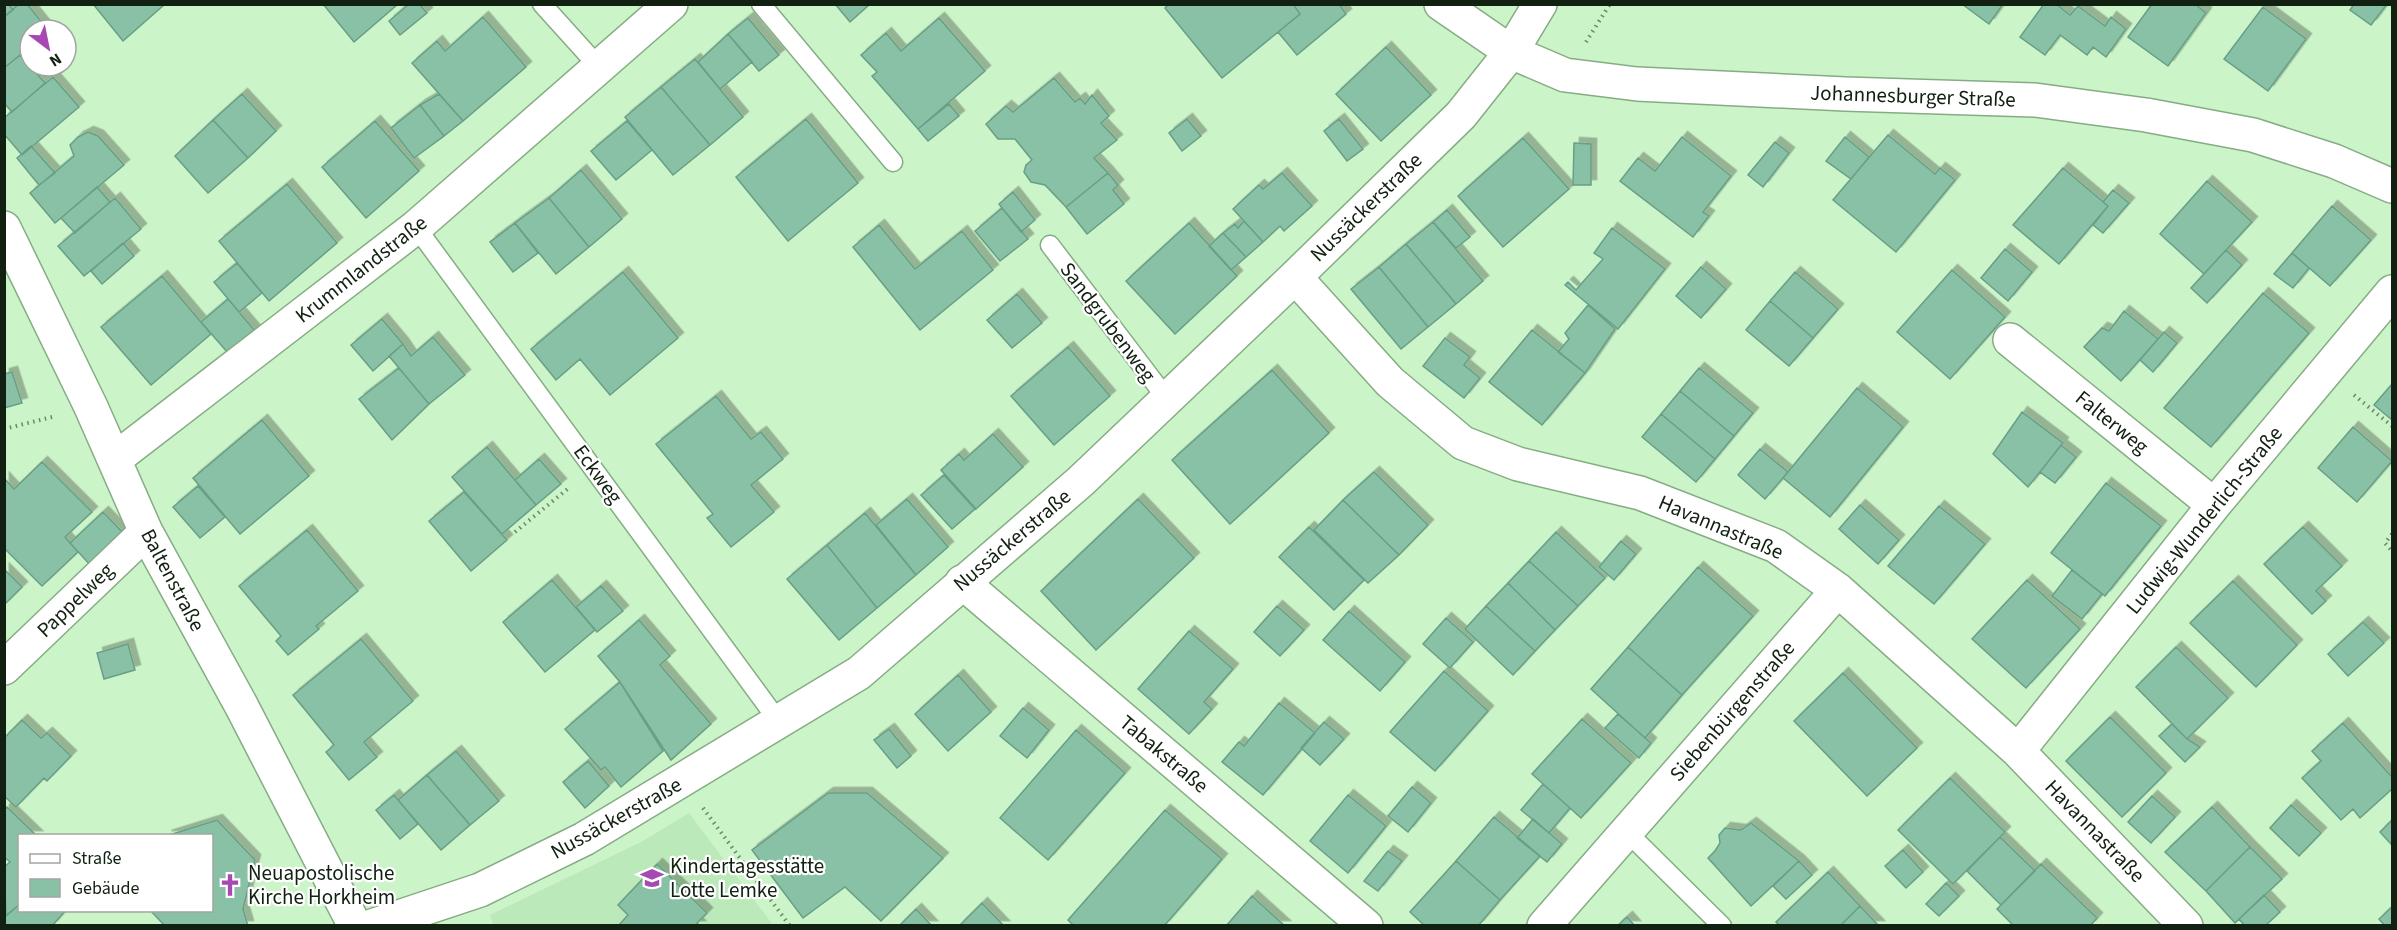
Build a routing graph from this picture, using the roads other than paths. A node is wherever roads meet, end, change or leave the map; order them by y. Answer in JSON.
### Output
{"nodes":[{"id":1,"x":542,"y":4,"type":"edge"},
{"id":2,"x":671,"y":4,"type":"edge"},
{"id":3,"x":760,"y":4,"type":"edge"},
{"id":4,"x":1441,"y":4,"type":"edge"},
{"id":5,"x":1540,"y":4,"type":"edge"},
{"id":6,"x":1511,"y":52,"type":"junction"},
{"id":7,"x":598,"y":66,"type":"junction"},
{"id":8,"x":893,"y":162,"type":"dead end"},
{"id":9,"x":2392,"y":186,"type":"edge"},
{"id":10,"x":416,"y":227,"type":"junction"},
{"id":11,"x":4,"y":228,"type":"edge"},
{"id":12,"x":1050,"y":245,"type":"dead end"},
{"id":13,"x":1295,"y":277,"type":"junction"},
{"id":14,"x":2392,"y":292,"type":"edge"},
{"id":15,"x":2010,"y":340,"type":"dead end"},
{"id":16,"x":1167,"y":399,"type":"junction"},
{"id":17,"x":115,"y":459,"type":"junction"},
{"id":18,"x":2214,"y":505,"type":"junction"},
{"id":19,"x":146,"y":532,"type":"junction"},
{"id":20,"x":962,"y":582,"type":"junction"},
{"id":21,"x":1838,"y":590,"type":"junction"},
{"id":22,"x":4,"y":668,"type":"edge"},
{"id":23,"x":779,"y":722,"type":"junction"},
{"id":24,"x":2018,"y":751,"type":"junction"},
{"id":25,"x":1627,"y":832,"type":"junction"},
{"id":26,"x":355,"y":926,"type":"edge"},
{"id":27,"x":372,"y":926,"type":"edge"},
{"id":28,"x":1366,"y":926,"type":"edge"},
{"id":29,"x":1544,"y":926,"type":"edge"},
{"id":30,"x":1722,"y":926,"type":"edge"},
{"id":31,"x":2186,"y":926,"type":"edge"}],
"edges":[{"from":1,"to":7,"type":"lane"},
{"from":2,"to":7,"type":"street","name":"Krummlandstraße"},
{"from":3,"to":8,"type":"lane"},
{"from":4,"to":6,"type":"street","name":"Johannesburger Straße"},
{"from":5,"to":6,"type":"street","name":"Nussäckerstraße"},
{"from":6,"to":9,"type":"street","name":"Johannesburger Straße"},
{"from":6,"to":13,"type":"street","name":"Nussäckerstraße"},
{"from":7,"to":10,"type":"street","name":"Krummlandstraße"},
{"from":10,"to":17,"type":"street","name":"Krummlandstraße"},
{"from":10,"to":23,"type":"lane","name":"Eckweg"},
{"from":11,"to":17,"type":"street","name":"Baltenstraße"},
{"from":12,"to":16,"type":"lane","name":"Sandgrubenweg"},
{"from":13,"to":16,"type":"street","name":"Nussäckerstraße"},
{"from":13,"to":21,"type":"street","name":"Havannastraße"},
{"from":14,"to":18,"type":"street","name":"Ludwig-Wunderlich-Straße"},
{"from":15,"to":18,"type":"street","name":"Falterweg"},
{"from":16,"to":20,"type":"street","name":"Nussäckerstraße"},
{"from":17,"to":19,"type":"street","name":"Baltenstraße"},
{"from":18,"to":24,"type":"street","name":"Ludwig-Wunderlich-Straße"},
{"from":19,"to":22,"type":"street","name":"Pappelweg"},
{"from":19,"to":26,"type":"street","name":"Baltenstraße"},
{"from":20,"to":23,"type":"street","name":"Nussäckerstraße"},
{"from":20,"to":28,"type":"street","name":"Tabakstraße"},
{"from":21,"to":24,"type":"street","name":"Havannastraße"},
{"from":21,"to":25,"type":"street","name":"Siebenbürgenstraße"},
{"from":23,"to":27,"type":"street","name":"Nussäckerstraße"},
{"from":24,"to":31,"type":"street","name":"Havannastraße"},
{"from":25,"to":29,"type":"street","name":"Siebenbürgenstraße"},
{"from":25,"to":30,"type":"lane"}]}
